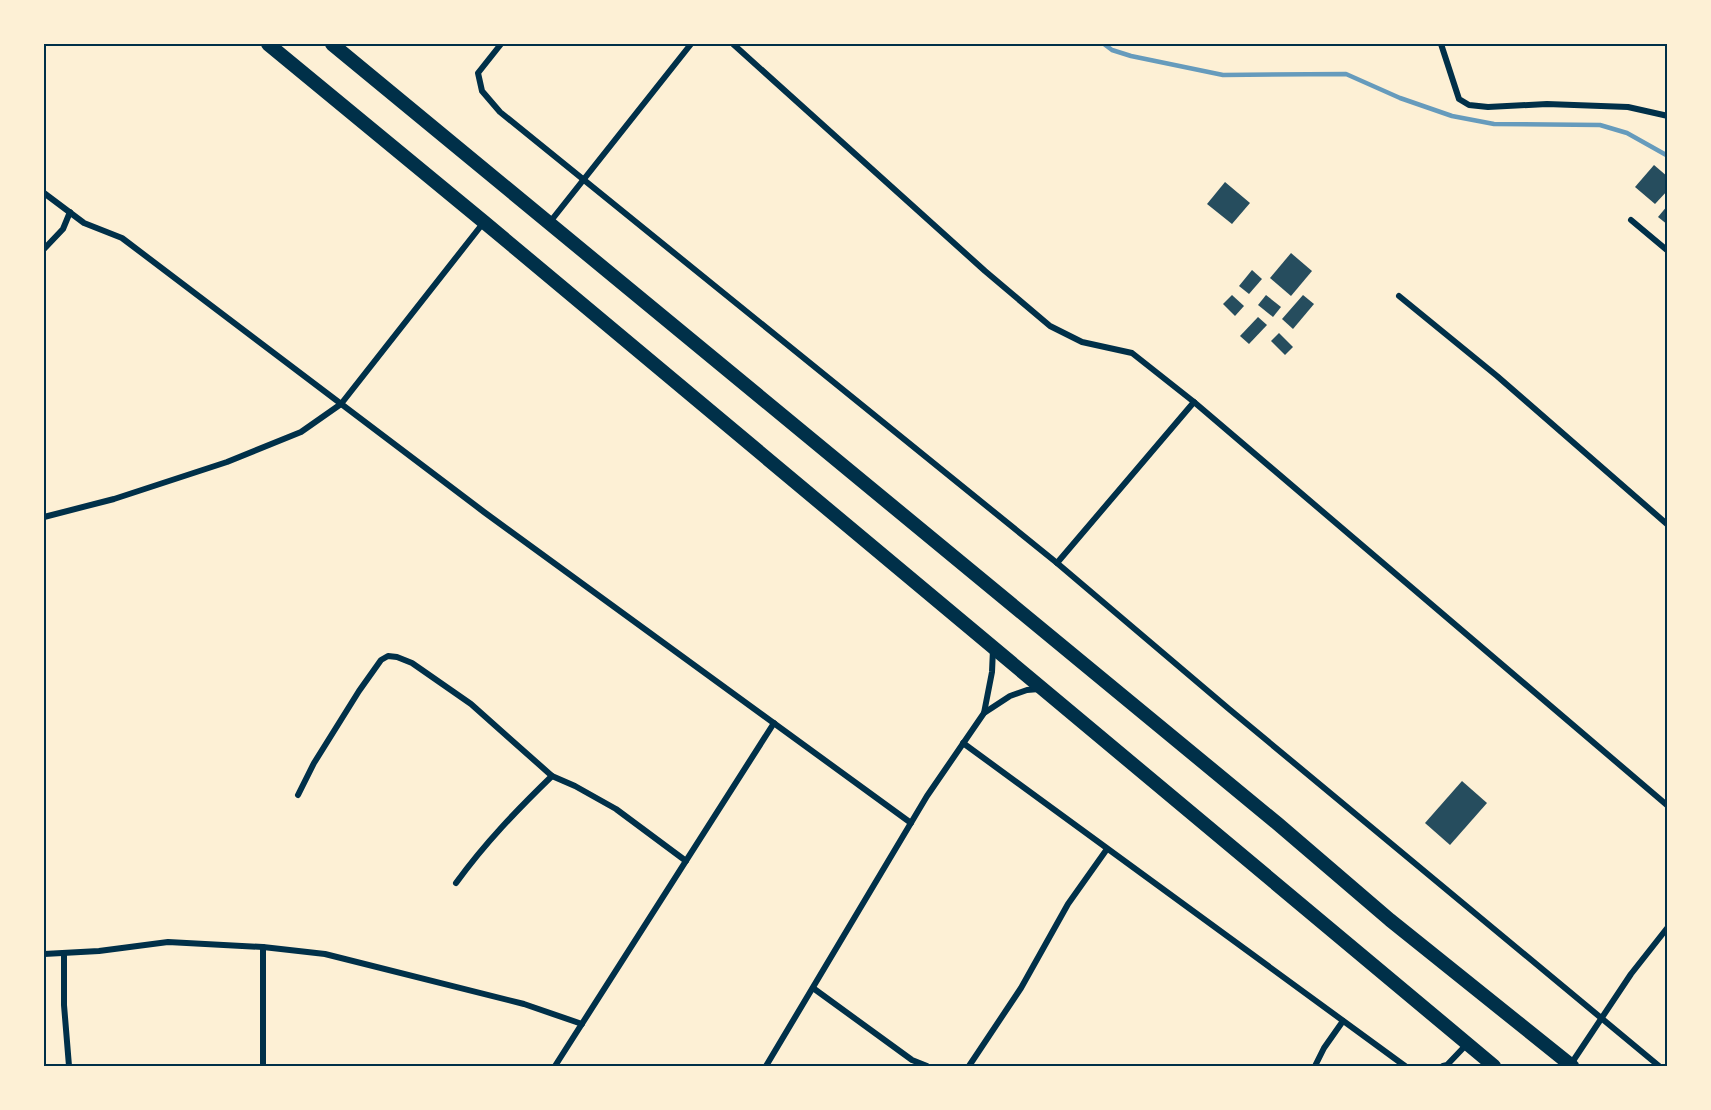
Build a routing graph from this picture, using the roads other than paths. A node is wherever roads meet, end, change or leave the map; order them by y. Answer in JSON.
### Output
{"nodes":[{"id":1,"x":268,"y":44,"type":"edge"},
{"id":2,"x":332,"y":44,"type":"edge"},
{"id":3,"x":501,"y":44,"type":"edge"},
{"id":4,"x":691,"y":44,"type":"edge"},
{"id":5,"x":733,"y":44,"type":"edge"},
{"id":6,"x":1441,"y":44,"type":"edge"},
{"id":7,"x":1668,"y":116,"type":"edge"},
{"id":8,"x":584,"y":179,"type":"junction"},
{"id":9,"x":44,"y":194,"type":"edge"},
{"id":10,"x":70,"y":212,"type":"junction"},
{"id":11,"x":1632,"y":220,"type":"dead end"},
{"id":12,"x":484,"y":222,"type":"junction"},
{"id":13,"x":549,"y":223,"type":"junction"},
{"id":14,"x":44,"y":249,"type":"edge"},
{"id":15,"x":1668,"y":251,"type":"edge"},
{"id":16,"x":1399,"y":296,"type":"dead end"},
{"id":17,"x":1194,"y":402,"type":"junction"},
{"id":18,"x":341,"y":404,"type":"junction"},
{"id":19,"x":44,"y":517,"type":"edge"},
{"id":20,"x":1668,"y":525,"type":"edge"},
{"id":21,"x":1057,"y":563,"type":"junction"},
{"id":22,"x":993,"y":648,"type":"junction"},
{"id":23,"x":1041,"y":688,"type":"junction"},
{"id":24,"x":984,"y":713,"type":"junction"},
{"id":25,"x":774,"y":723,"type":"junction"},
{"id":26,"x":963,"y":743,"type":"junction"},
{"id":27,"x":552,"y":776,"type":"junction"},
{"id":28,"x":298,"y":795,"type":"dead end"},
{"id":29,"x":1668,"y":806,"type":"edge"},
{"id":30,"x":911,"y":823,"type":"junction"},
{"id":31,"x":1107,"y":849,"type":"junction"},
{"id":32,"x":686,"y":861,"type":"junction"},
{"id":33,"x":456,"y":883,"type":"dead end"},
{"id":34,"x":1668,"y":927,"type":"edge"},
{"id":35,"x":263,"y":947,"type":"junction"},
{"id":36,"x":64,"y":953,"type":"junction"},
{"id":37,"x":44,"y":954,"type":"edge"},
{"id":38,"x":813,"y":988,"type":"junction"},
{"id":39,"x":1602,"y":1019,"type":"junction"},
{"id":40,"x":1342,"y":1021,"type":"junction"},
{"id":41,"x":582,"y":1024,"type":"junction"},
{"id":42,"x":1467,"y":1043,"type":"junction"},
{"id":43,"x":1491,"y":1065,"type":"edge"},
{"id":44,"x":69,"y":1066,"type":"edge"},
{"id":45,"x":263,"y":1066,"type":"edge"},
{"id":46,"x":555,"y":1066,"type":"edge"},
{"id":47,"x":766,"y":1066,"type":"edge"},
{"id":48,"x":927,"y":1066,"type":"edge"},
{"id":49,"x":969,"y":1066,"type":"edge"},
{"id":50,"x":1316,"y":1066,"type":"edge"},
{"id":51,"x":1405,"y":1066,"type":"edge"},
{"id":52,"x":1443,"y":1066,"type":"edge"},
{"id":53,"x":1571,"y":1066,"type":"edge"},
{"id":54,"x":1659,"y":1066,"type":"edge"}],
"edges":[{"from":1,"to":12,"type":"highway"},
{"from":2,"to":13,"type":"highway"},
{"from":3,"to":8,"type":"street"},
{"from":4,"to":8,"type":"street"},
{"from":5,"to":17,"type":"street"},
{"from":6,"to":7,"type":"street"},
{"from":8,"to":13,"type":"street"},
{"from":8,"to":21,"type":"street"},
{"from":9,"to":10,"type":"street"},
{"from":10,"to":14,"type":"street"},
{"from":10,"to":18,"type":"street"},
{"from":11,"to":15,"type":"street"},
{"from":12,"to":18,"type":"street"},
{"from":12,"to":22,"type":"highway"},
{"from":13,"to":53,"type":"highway"},
{"from":16,"to":20,"type":"street"},
{"from":17,"to":21,"type":"street"},
{"from":17,"to":29,"type":"street"},
{"from":18,"to":19,"type":"street"},
{"from":18,"to":25,"type":"street"},
{"from":21,"to":39,"type":"street"},
{"from":22,"to":23,"type":"highway"},
{"from":22,"to":24,"type":"street"},
{"from":23,"to":24,"type":"street"},
{"from":23,"to":42,"type":"highway"},
{"from":24,"to":26,"type":"street"},
{"from":25,"to":30,"type":"street"},
{"from":25,"to":32,"type":"street"},
{"from":26,"to":30,"type":"street"},
{"from":26,"to":31,"type":"street"},
{"from":27,"to":28,"type":"street"},
{"from":27,"to":32,"type":"street"},
{"from":27,"to":33,"type":"street"},
{"from":30,"to":38,"type":"street"},
{"from":31,"to":40,"type":"street"},
{"from":31,"to":49,"type":"street"},
{"from":32,"to":41,"type":"street"},
{"from":34,"to":39,"type":"street"},
{"from":35,"to":36,"type":"street"},
{"from":35,"to":41,"type":"street"},
{"from":35,"to":45,"type":"street"},
{"from":36,"to":37,"type":"street"},
{"from":36,"to":44,"type":"street"},
{"from":38,"to":47,"type":"street"},
{"from":38,"to":48,"type":"street"},
{"from":39,"to":53,"type":"street"},
{"from":39,"to":54,"type":"street"},
{"from":40,"to":50,"type":"street"},
{"from":40,"to":51,"type":"street"},
{"from":41,"to":46,"type":"street"},
{"from":42,"to":43,"type":"highway"},
{"from":42,"to":52,"type":"street"}]}
